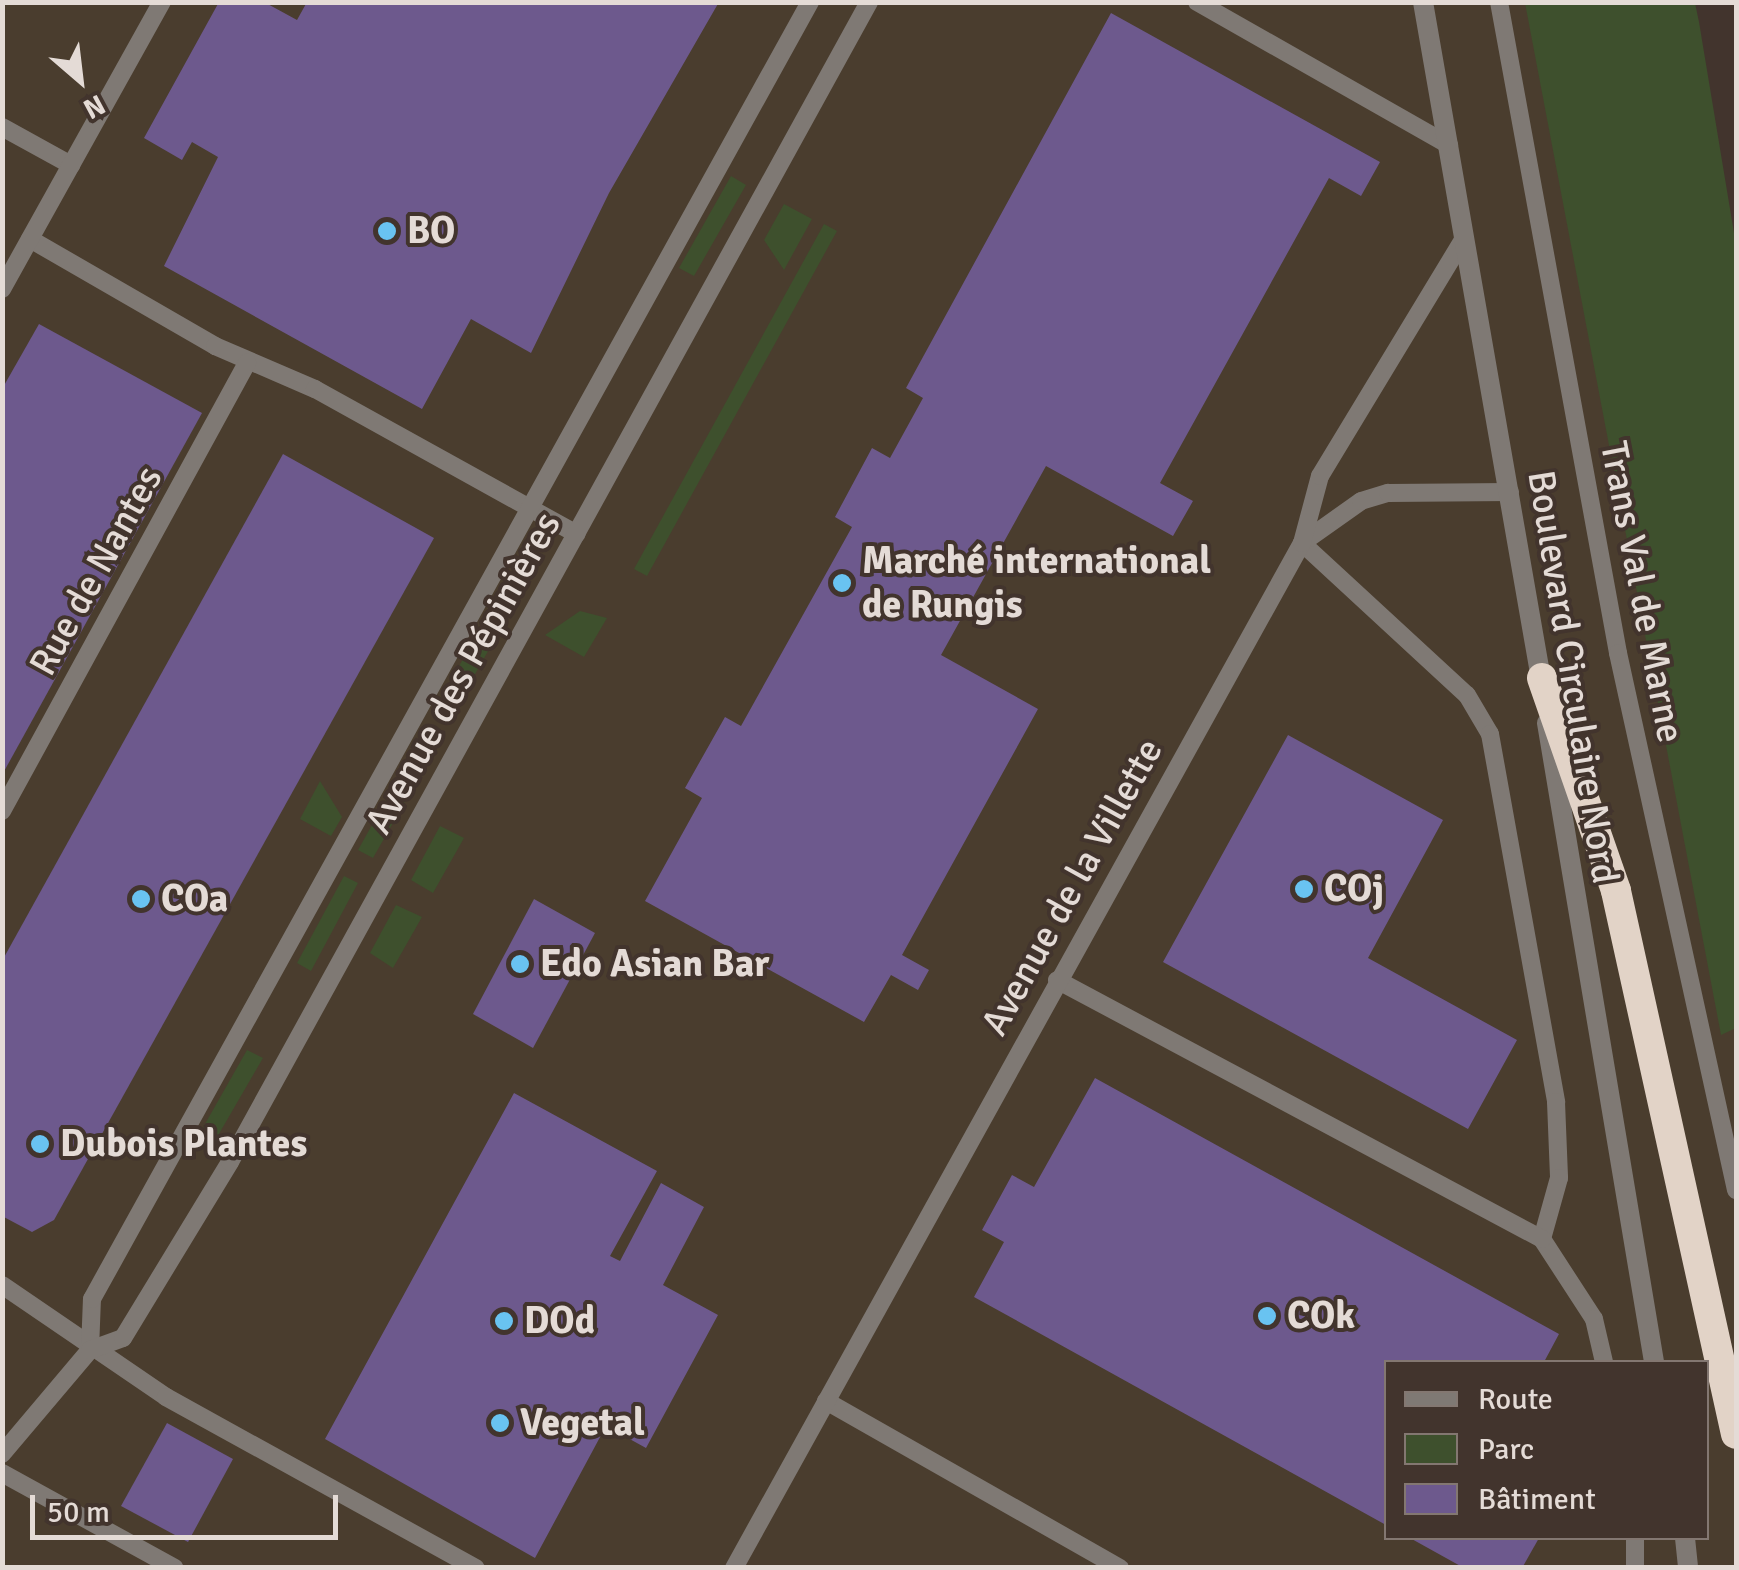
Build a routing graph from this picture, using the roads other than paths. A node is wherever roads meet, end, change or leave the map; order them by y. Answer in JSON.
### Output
{"nodes":[{"id":1,"x":162,"y":2,"type":"edge"},
{"id":2,"x":810,"y":2,"type":"edge"},
{"id":3,"x":869,"y":2,"type":"edge"},
{"id":4,"x":1197,"y":2,"type":"edge"},
{"id":5,"x":1423,"y":2,"type":"edge"},
{"id":6,"x":1499,"y":2,"type":"edge"},
{"id":7,"x":2,"y":126,"type":"edge"},
{"id":8,"x":1449,"y":145,"type":"junction"},
{"id":9,"x":71,"y":166,"type":"junction"},
{"id":10,"x":1464,"y":238,"type":"junction"},
{"id":11,"x":30,"y":239,"type":"junction"},
{"id":12,"x":2,"y":289,"type":"edge"},
{"id":13,"x":247,"y":363,"type":"junction"},
{"id":14,"x":1510,"y":492,"type":"junction"},
{"id":15,"x":534,"y":508,"type":"junction"},
{"id":16,"x":578,"y":534,"type":"junction"},
{"id":17,"x":1302,"y":543,"type":"junction"},
{"id":18,"x":1542,"y":678,"type":"junction"},
{"id":19,"x":2,"y":810,"type":"edge"},
{"id":20,"x":1057,"y":980,"type":"junction"},
{"id":21,"x":1736,"y":1190,"type":"edge"},
{"id":22,"x":1542,"y":1239,"type":"junction"},
{"id":23,"x":2,"y":1285,"type":"edge"},
{"id":24,"x":90,"y":1350,"type":"junction"},
{"id":25,"x":1604,"y":1360,"type":"edge"},
{"id":26,"x":1654,"y":1360,"type":"edge"},
{"id":27,"x":826,"y":1402,"type":"junction"},
{"id":28,"x":1736,"y":1434,"type":"edge"},
{"id":29,"x":2,"y":1454,"type":"edge"},
{"id":30,"x":2,"y":1473,"type":"edge"},
{"id":31,"x":1635,"y":1540,"type":"edge"},
{"id":32,"x":1686,"y":1540,"type":"edge"},
{"id":33,"x":1687,"y":1540,"type":"edge"},
{"id":34,"x":175,"y":1568,"type":"edge"},
{"id":35,"x":476,"y":1568,"type":"edge"},
{"id":36,"x":734,"y":1568,"type":"edge"},
{"id":37,"x":1120,"y":1568,"type":"edge"},
{"id":38,"x":1636,"y":1568,"type":"edge"},
{"id":39,"x":1688,"y":1568,"type":"edge"},
{"id":40,"x":1696,"y":1568,"type":"edge"}],
"edges":[{"from":1,"to":9,"type":"lane"},
{"from":2,"to":15,"type":"lane","name":"Avenue des Pépinières"},
{"from":3,"to":16,"type":"lane","name":"Avenue des Pépinières"},
{"from":4,"to":8,"type":"lane"},
{"from":5,"to":8,"type":"street","name":"Boulevard Circulaire Nord"},
{"from":6,"to":21,"type":"lane","name":"Trans Val de Marne"},
{"from":7,"to":9,"type":"lane"},
{"from":8,"to":10,"type":"street","name":"Boulevard Circulaire Nord"},
{"from":9,"to":11,"type":"lane"},
{"from":10,"to":14,"type":"street","name":"Boulevard Circulaire Nord"},
{"from":10,"to":17,"type":"lane","name":"Avenue de la Villette"},
{"from":11,"to":12,"type":"lane"},
{"from":11,"to":13,"type":"lane"},
{"from":13,"to":15,"type":"lane"},
{"from":13,"to":19,"type":"lane","name":"Rue de Nantes"},
{"from":14,"to":17,"type":"lane"},
{"from":14,"to":18,"type":"street","name":"Boulevard Circulaire Nord"},
{"from":15,"to":16,"type":"lane"},
{"from":15,"to":24,"type":"lane","name":"Avenue des Pépinières"},
{"from":16,"to":24,"type":"lane","name":"Avenue des Pépinières"},
{"from":17,"to":20,"type":"lane","name":"Avenue de la Villette"},
{"from":17,"to":22,"type":"lane"},
{"from":18,"to":26,"type":"street","name":"Boulevard Circulaire Nord"},
{"from":18,"to":28,"type":"highway"},
{"from":20,"to":22,"type":"lane"},
{"from":20,"to":27,"type":"lane","name":"Avenue de la Villette"},
{"from":22,"to":25,"type":"lane"},
{"from":23,"to":24,"type":"lane"},
{"from":24,"to":29,"type":"lane","name":"Avenue des Pépinières"},
{"from":24,"to":35,"type":"lane"},
{"from":27,"to":36,"type":"lane","name":"Avenue de la Villette"},
{"from":27,"to":37,"type":"lane"},
{"from":30,"to":34,"type":"lane"},
{"from":31,"to":38,"type":"lane"},
{"from":32,"to":39,"type":"street"},
{"from":33,"to":40,"type":"lane"}]}
